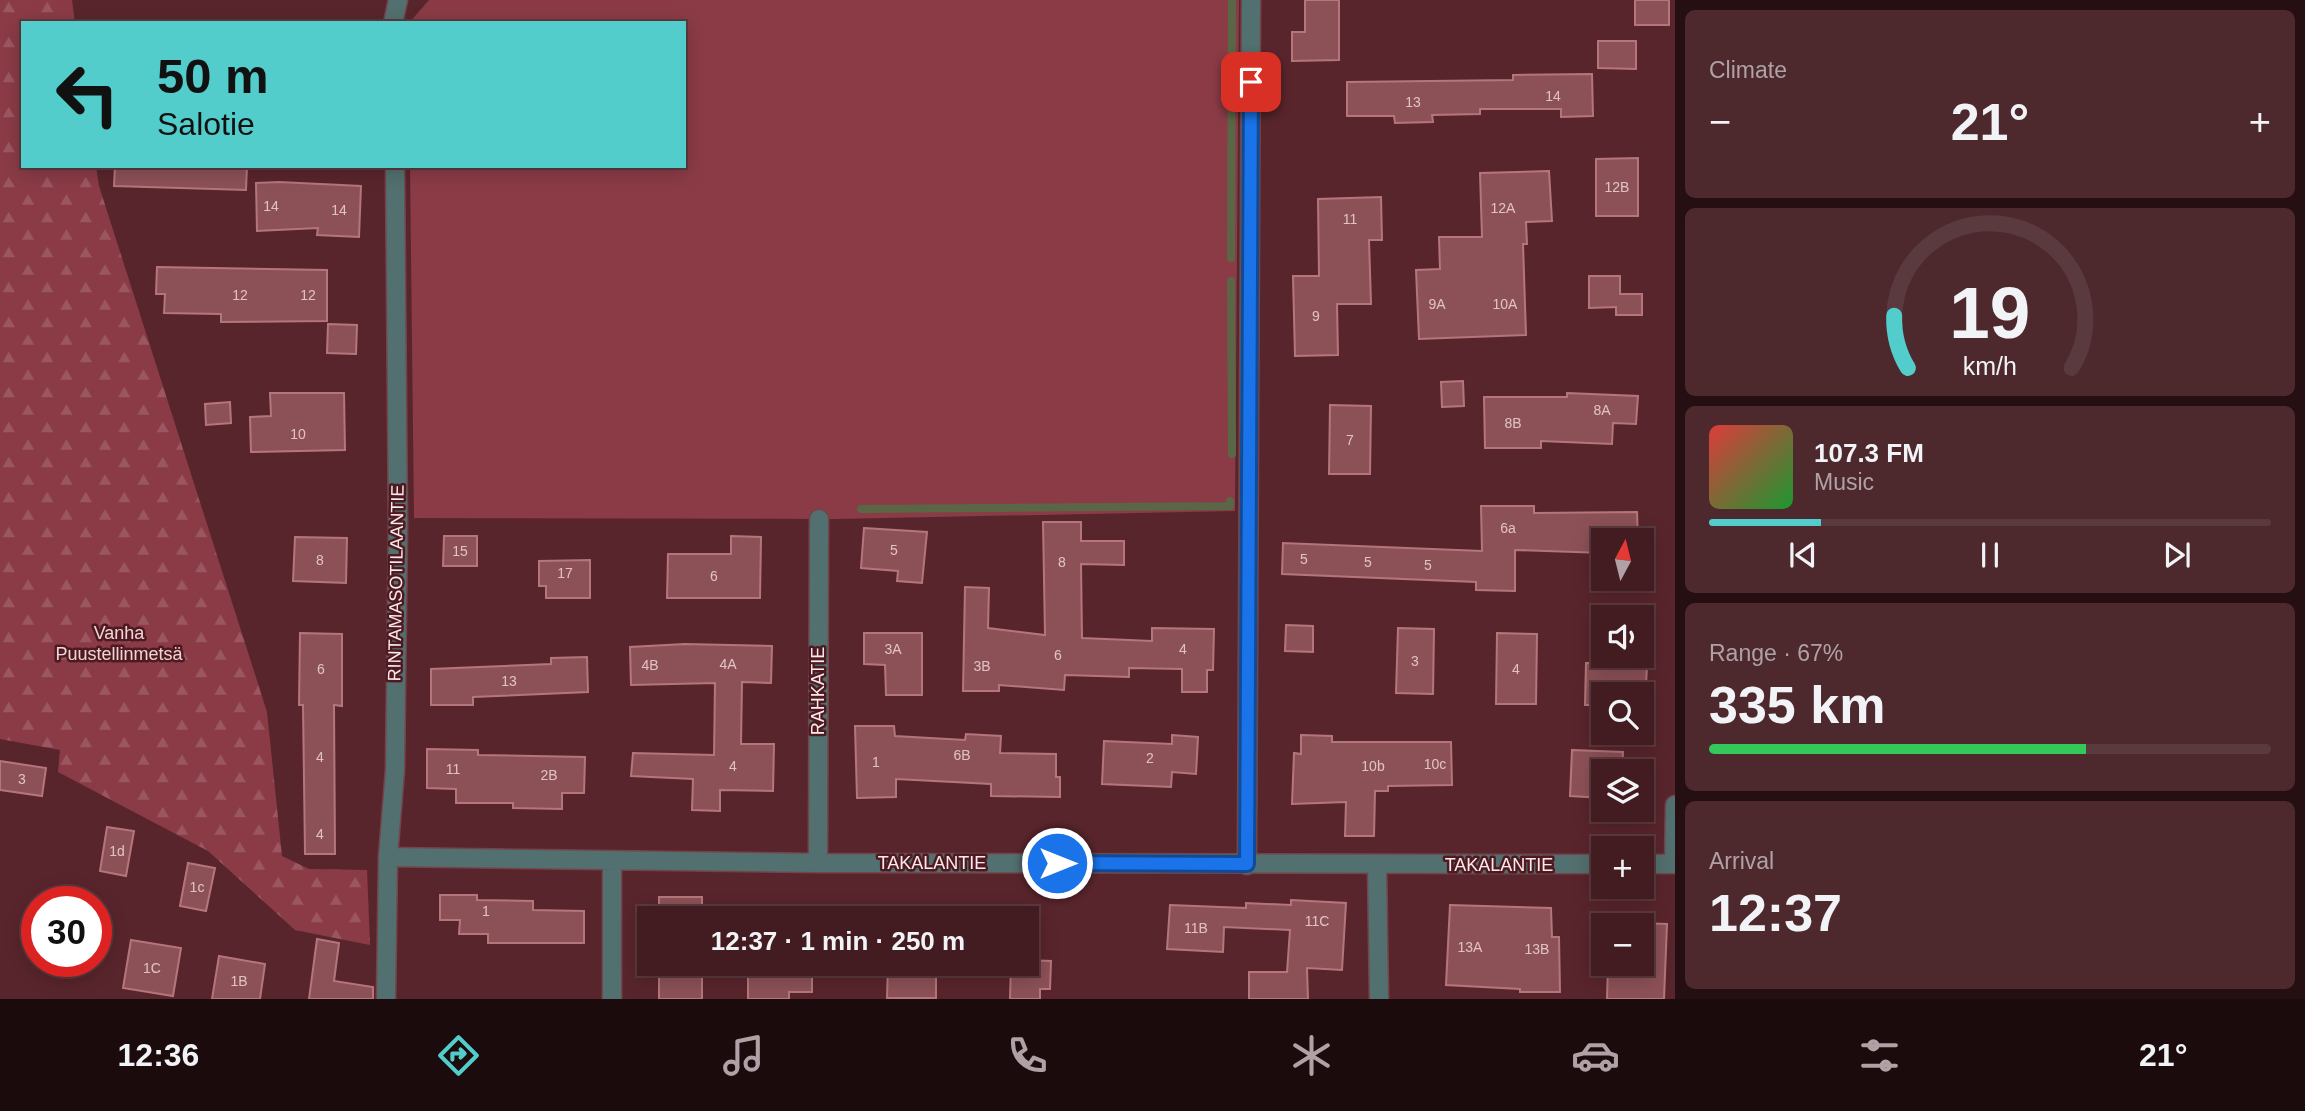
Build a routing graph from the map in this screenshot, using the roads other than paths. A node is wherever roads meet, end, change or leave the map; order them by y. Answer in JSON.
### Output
{"nodes":[{"id":1,"x":398,"y":0,"type":"edge"},
{"id":2,"x":1251,"y":0,"type":"edge"},
{"id":3,"x":393,"y":21,"type":"edge"},
{"id":4,"x":395,"y":168,"type":"edge"},
{"id":5,"x":819,"y":519,"type":"dead end"},
{"id":6,"x":1675,"y":805,"type":"edge"},
{"id":7,"x":388,"y":857,"type":"junction"},
{"id":8,"x":612,"y":861,"type":"junction"},
{"id":9,"x":818,"y":863,"type":"junction"},
{"id":10,"x":1247,"y":864,"type":"junction"},
{"id":11,"x":1591,"y":864,"type":"edge"},
{"id":12,"x":1654,"y":864,"type":"edge"},
{"id":13,"x":1675,"y":864,"type":"edge"},
{"id":14,"x":1377,"y":865,"type":"junction"},
{"id":15,"x":386,"y":999,"type":"edge"},
{"id":16,"x":612,"y":999,"type":"edge"},
{"id":17,"x":1379,"y":999,"type":"edge"}],
"edges":[{"from":1,"to":3,"type":"street"},
{"from":2,"to":10,"type":"street"},
{"from":4,"to":7,"type":"street","name":"RINTAMASOTILAANTIE"},
{"from":5,"to":9,"type":"street","name":"RAHKATIE"},
{"from":6,"to":13,"type":"street"},
{"from":7,"to":8,"type":"street","name":"TAKALANTIE"},
{"from":7,"to":15,"type":"street","name":"RINTAMASOTILAANTIE"},
{"from":8,"to":9,"type":"street","name":"TAKALANTIE"},
{"from":8,"to":16,"type":"street"},
{"from":9,"to":10,"type":"street","name":"TAKALANTIE"},
{"from":10,"to":14,"type":"street","name":"TAKALANTIE"},
{"from":11,"to":14,"type":"street","name":"TAKALANTIE"},
{"from":12,"to":13,"type":"street"},
{"from":14,"to":17,"type":"street"}]}
